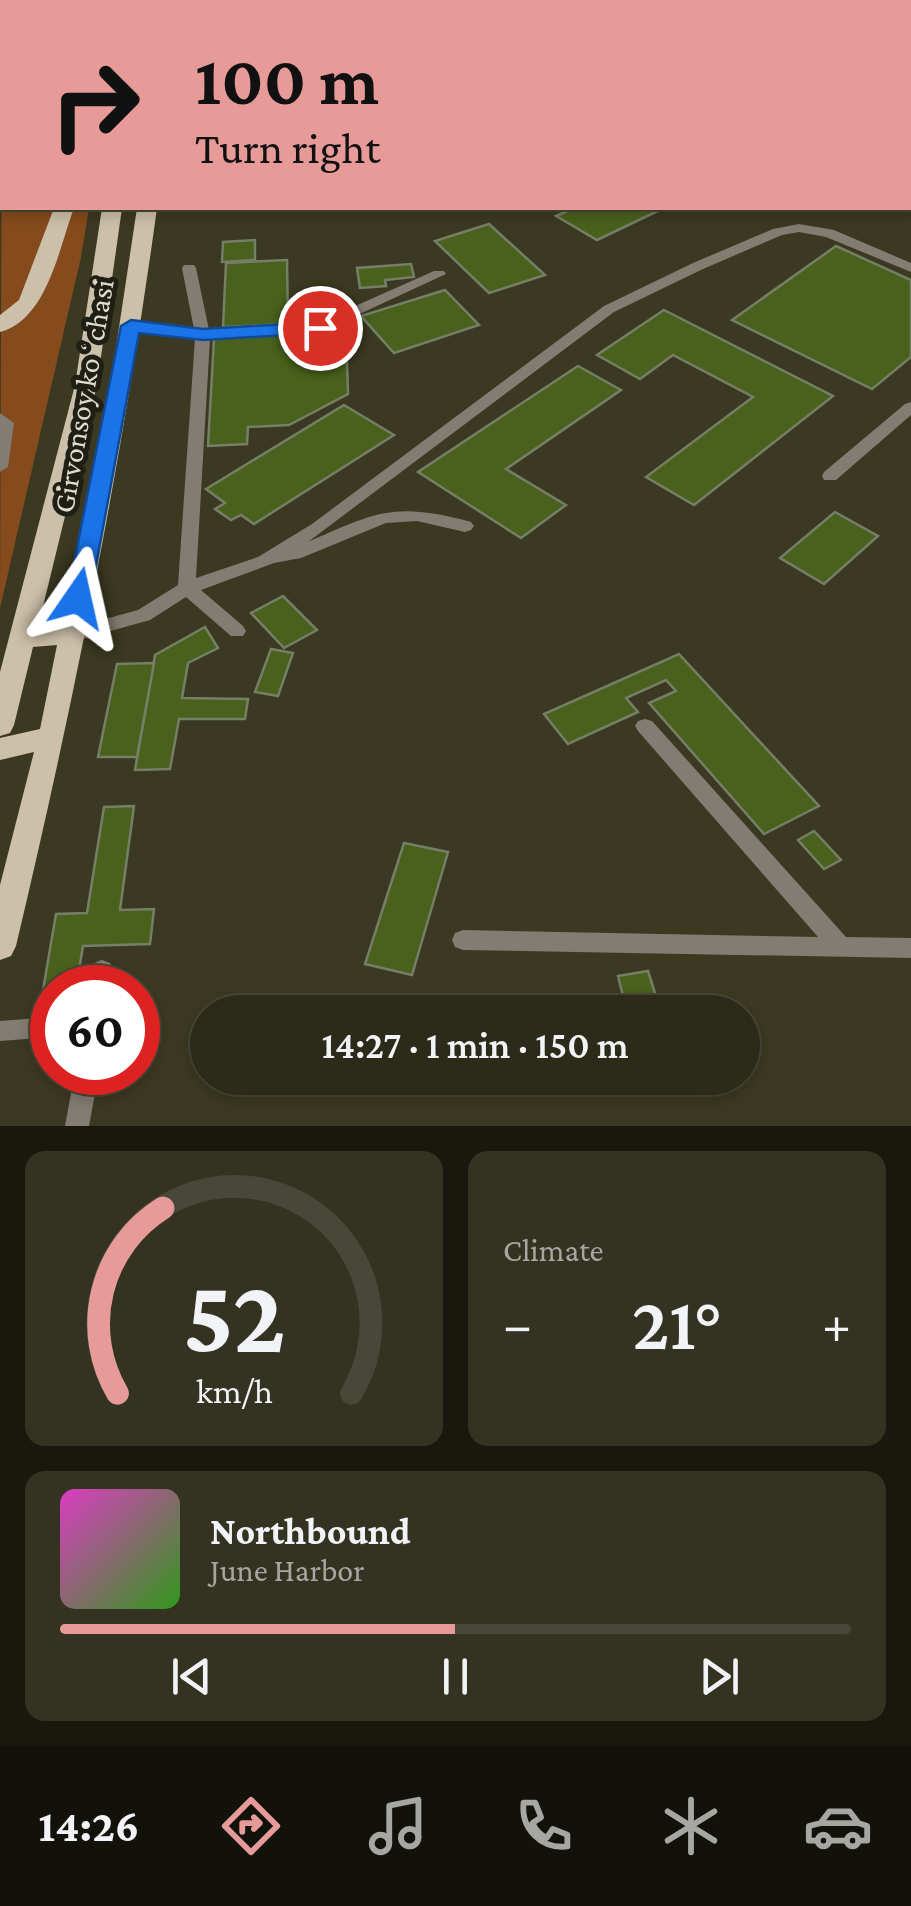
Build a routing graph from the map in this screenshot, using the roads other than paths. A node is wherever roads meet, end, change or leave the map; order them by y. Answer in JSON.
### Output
{"nodes":[{"id":1,"x":726,"y":0,"type":"edge"},
{"id":2,"x":734,"y":0,"type":"edge"},
{"id":3,"x":63,"y":210,"type":"edge"},
{"id":4,"x":112,"y":210,"type":"edge"},
{"id":5,"x":147,"y":210,"type":"edge"},
{"id":6,"x":189,"y":268,"type":"dead end"},
{"id":7,"x":911,"y":268,"type":"edge"},
{"id":8,"x":439,"y":274,"type":"dead end"},
{"id":9,"x":0,"y":326,"type":"edge"},
{"id":10,"x":131,"y":326,"type":"junction"},
{"id":11,"x":203,"y":334,"type":"junction"},
{"id":12,"x":911,"y":407,"type":"edge"},
{"id":13,"x":0,"y":418,"type":"edge"},
{"id":14,"x":1,"y":464,"type":"edge"},
{"id":15,"x":830,"y":476,"type":"dead end"},
{"id":16,"x":465,"y":526,"type":"dead end"},
{"id":17,"x":264,"y":561,"type":"junction"},
{"id":18,"x":188,"y":588,"type":"junction"},
{"id":19,"x":236,"y":632,"type":"dead end"},
{"id":20,"x":71,"y":635,"type":"junction"},
{"id":21,"x":20,"y":638,"type":"junction"},
{"id":22,"x":0,"y":724,"type":"edge"},
{"id":23,"x":645,"y":726,"type":"dead end"},
{"id":24,"x":52,"y":737,"type":"junction"},
{"id":25,"x":0,"y":749,"type":"edge"},
{"id":26,"x":462,"y":940,"type":"dead end"},
{"id":27,"x":0,"y":946,"type":"edge"},
{"id":28,"x":840,"y":946,"type":"junction"},
{"id":29,"x":911,"y":948,"type":"edge"},
{"id":30,"x":30,"y":1029,"type":"edge"},
{"id":31,"x":0,"y":1031,"type":"edge"},
{"id":32,"x":83,"y":1095,"type":"edge"},
{"id":33,"x":77,"y":1126,"type":"edge"}],
"edges":[{"from":1,"to":2,"type":"lane"},
{"from":3,"to":9,"type":"main road"},
{"from":4,"to":21,"type":"main road","name":"Girvonsoy koʻchasi"},
{"from":5,"to":10,"type":"main road","name":"Girvonsoy koʻchasi"},
{"from":6,"to":11,"type":"lane"},
{"from":7,"to":17,"type":"lane"},
{"from":8,"to":11,"type":"lane"},
{"from":10,"to":11,"type":"lane"},
{"from":10,"to":20,"type":"main road","name":"Girvonsoy koʻchasi"},
{"from":11,"to":18,"type":"lane"},
{"from":12,"to":15,"type":"lane"},
{"from":13,"to":14,"type":"lane"},
{"from":16,"to":17,"type":"lane"},
{"from":17,"to":18,"type":"lane"},
{"from":18,"to":19,"type":"lane"},
{"from":18,"to":20,"type":"lane"},
{"from":20,"to":21,"type":"main road"},
{"from":20,"to":24,"type":"main road","name":"Girvonsoy koʻchasi"},
{"from":21,"to":22,"type":"main road","name":"Girvonsoy koʻchasi"},
{"from":23,"to":28,"type":"lane"},
{"from":24,"to":25,"type":"main road"},
{"from":24,"to":27,"type":"main road","name":"Girvonsoy koʻchasi"},
{"from":26,"to":28,"type":"lane"},
{"from":28,"to":29,"type":"lane"},
{"from":30,"to":31,"type":"lane"},
{"from":32,"to":33,"type":"lane"}]}
